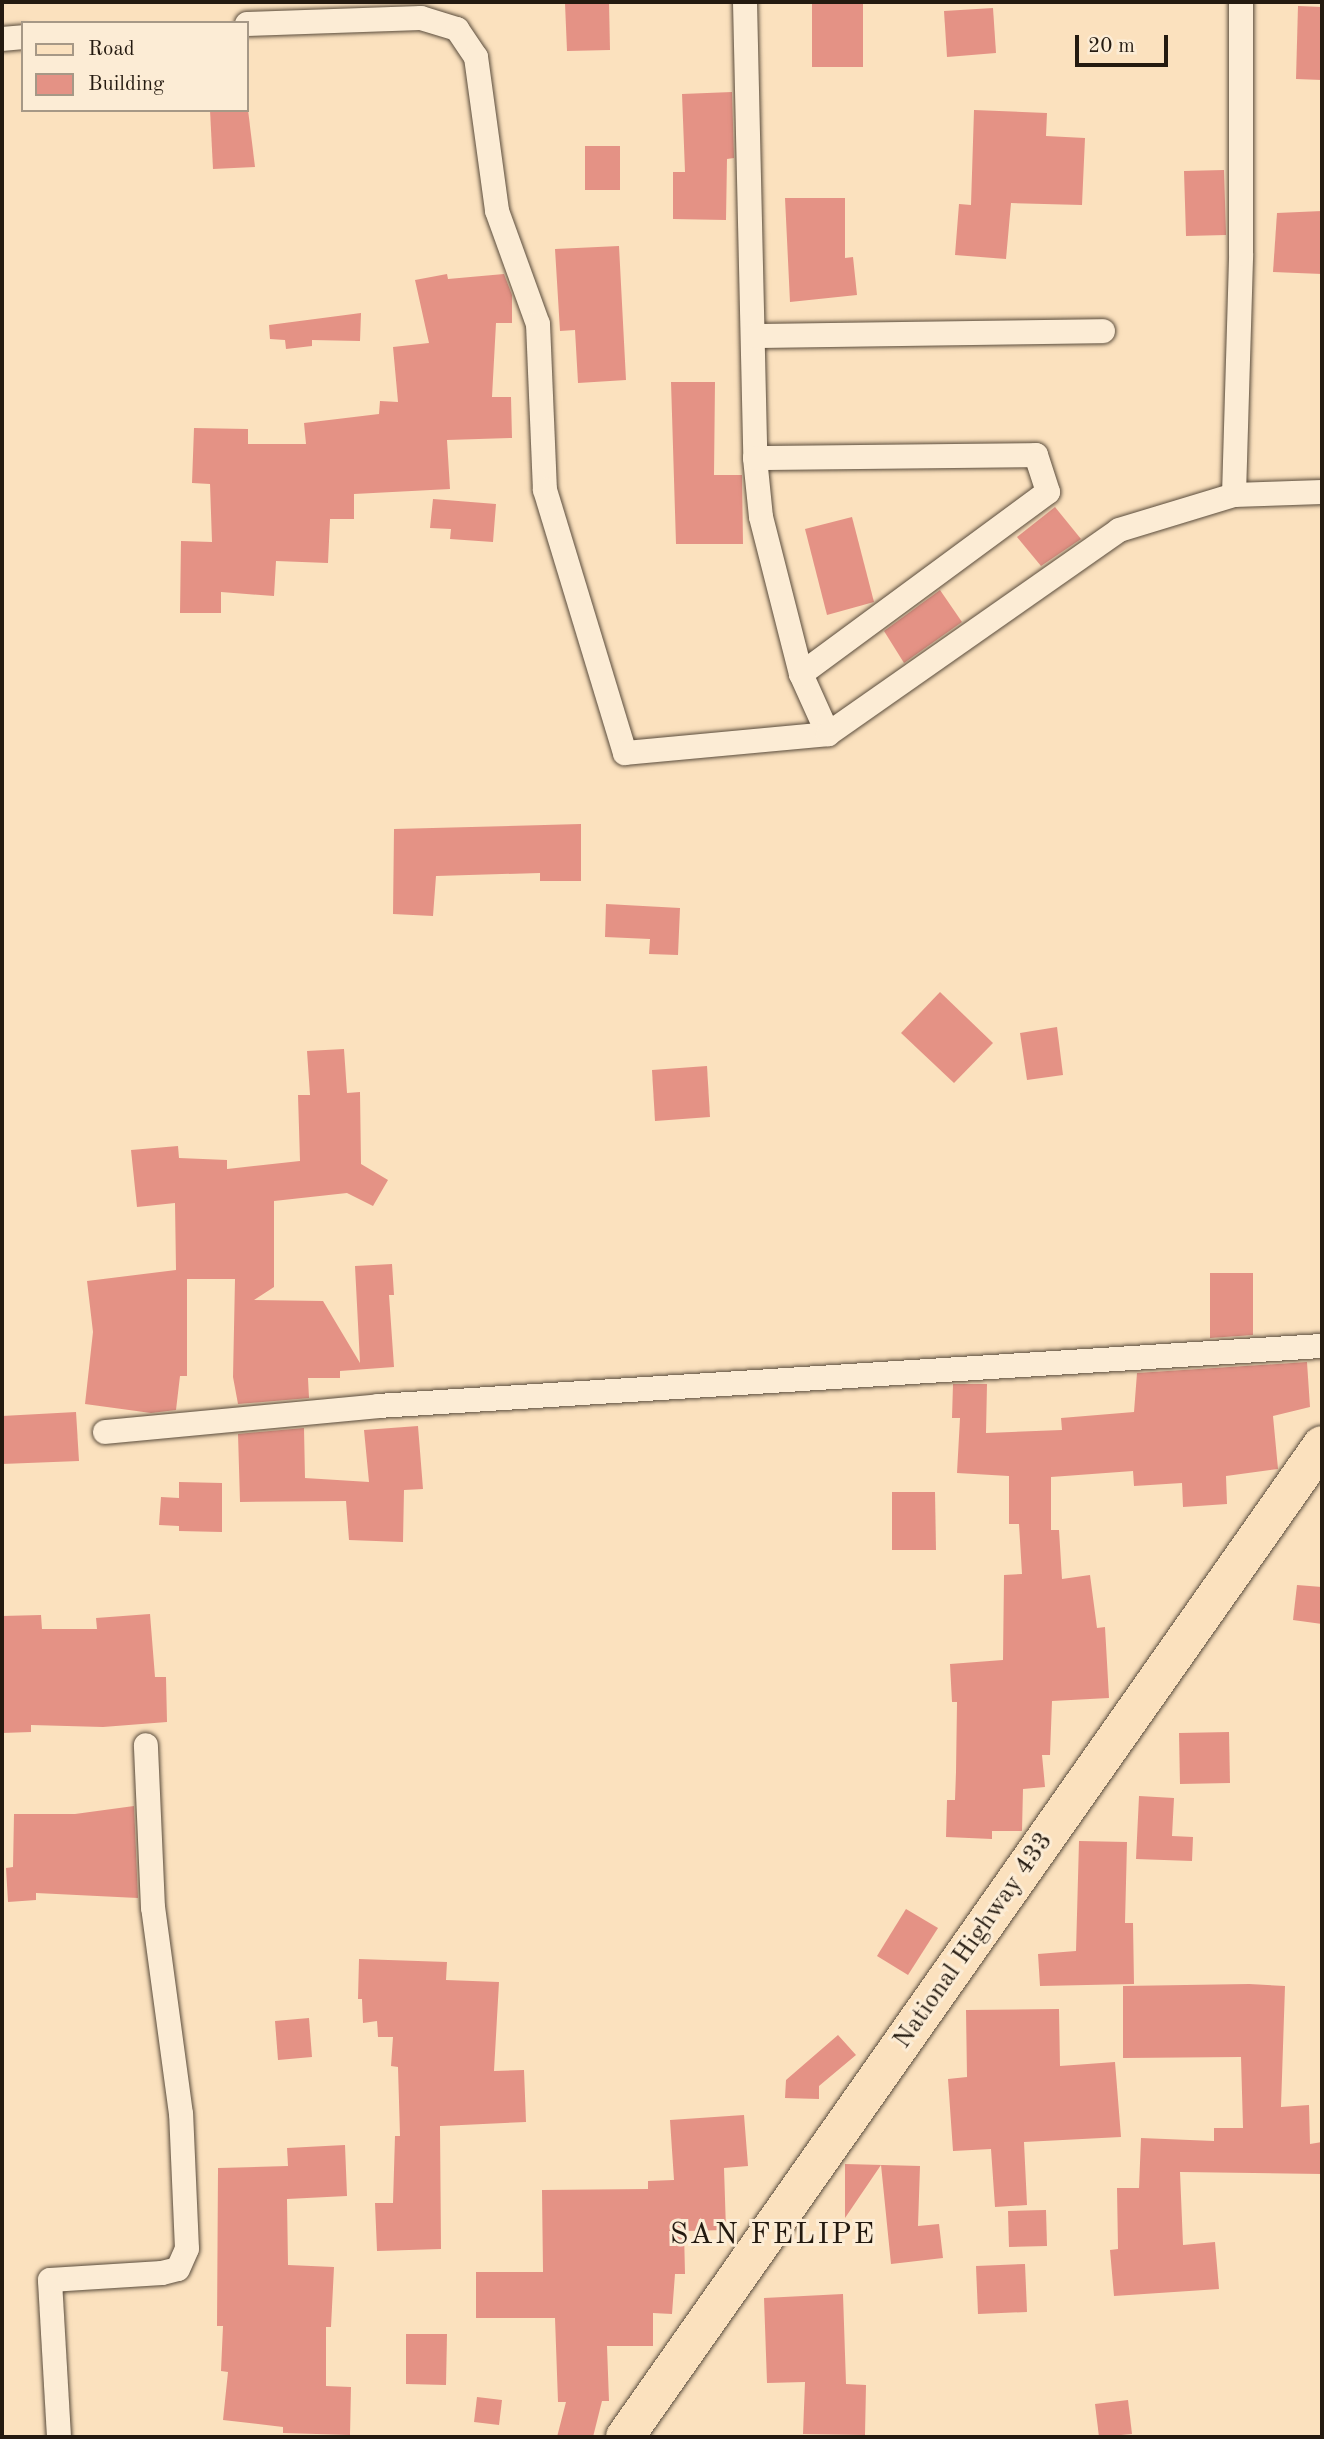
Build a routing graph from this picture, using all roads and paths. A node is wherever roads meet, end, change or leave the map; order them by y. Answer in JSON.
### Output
{"nodes":[{"id":1,"x":745,"y":2,"type":"edge"},
{"id":2,"x":1241,"y":2,"type":"edge"},
{"id":3,"x":248,"y":24,"type":"edge"},
{"id":4,"x":21,"y":37,"type":"edge"},
{"id":5,"x":2,"y":39,"type":"edge"},
{"id":6,"x":1103,"y":331,"type":"dead end"},
{"id":7,"x":754,"y":336,"type":"junction"},
{"id":8,"x":755,"y":458,"type":"junction"},
{"id":9,"x":1322,"y":492,"type":"edge"},
{"id":10,"x":1234,"y":495,"type":"junction"},
{"id":11,"x":801,"y":674,"type":"junction"},
{"id":12,"x":828,"y":734,"type":"junction"},
{"id":13,"x":1322,"y":1346,"type":"edge"},
{"id":14,"x":105,"y":1432,"type":"dead end"},
{"id":15,"x":1322,"y":1445,"type":"edge"},
{"id":16,"x":146,"y":1745,"type":"dead end"},
{"id":17,"x":59,"y":2437,"type":"edge"},
{"id":18,"x":625,"y":2437,"type":"edge"}],
"edges":[{"from":1,"to":7,"type":"street"},
{"from":2,"to":10,"type":"street"},
{"from":3,"to":12,"type":"street"},
{"from":4,"to":5,"type":"street"},
{"from":6,"to":7,"type":"street"},
{"from":7,"to":8,"type":"street"},
{"from":8,"to":11,"type":"street"},
{"from":8,"to":11,"type":"street"},
{"from":9,"to":10,"type":"street"},
{"from":10,"to":12,"type":"street"},
{"from":11,"to":12,"type":"street"},
{"from":13,"to":14,"type":"street"},
{"from":15,"to":18,"type":"main road","name":"National Highway 433"},
{"from":16,"to":17,"type":"street"}]}
